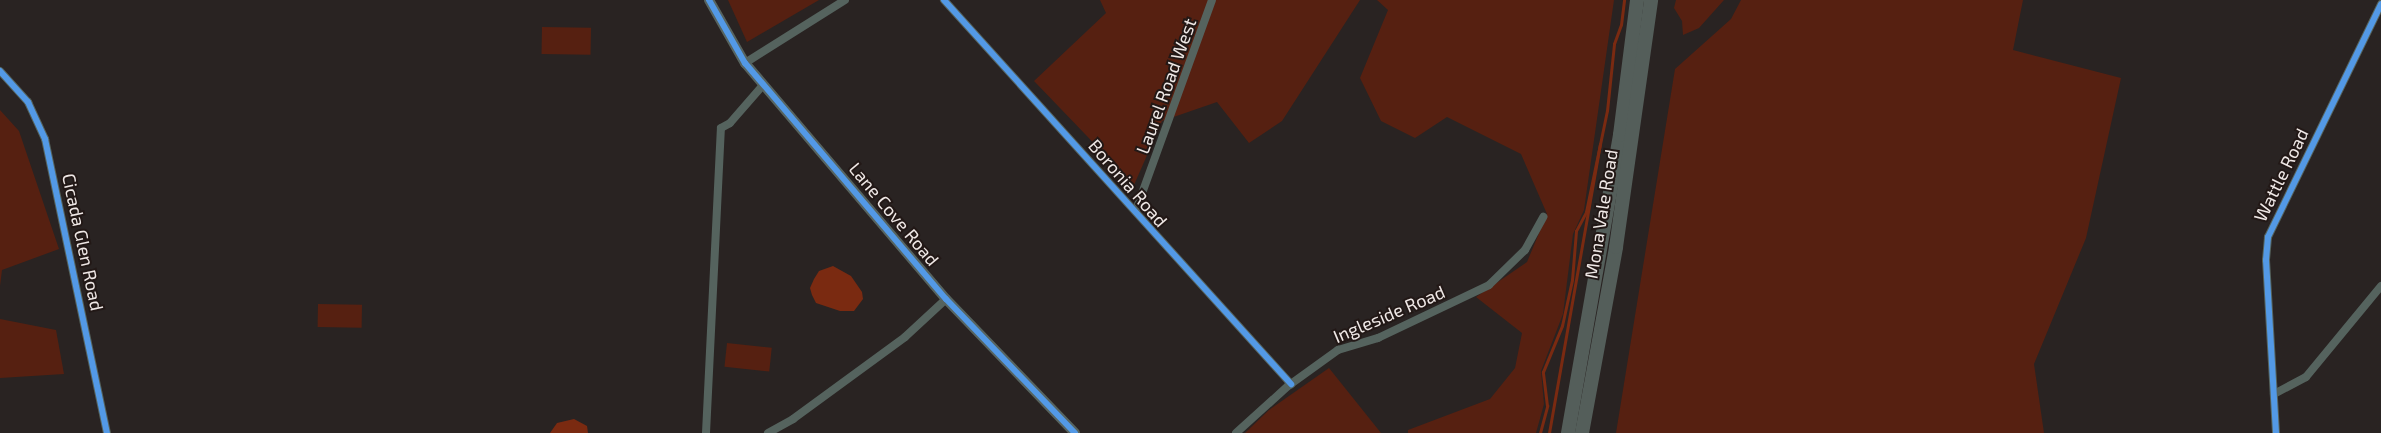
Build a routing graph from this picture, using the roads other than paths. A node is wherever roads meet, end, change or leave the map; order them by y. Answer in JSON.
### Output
{"nodes":[{"id":1,"x":708,"y":0,"type":"edge"},
{"id":2,"x":845,"y":0,"type":"edge"},
{"id":3,"x":944,"y":0,"type":"edge"},
{"id":4,"x":1212,"y":0,"type":"edge"},
{"id":5,"x":1637,"y":0,"type":"edge"},
{"id":6,"x":1651,"y":0,"type":"edge"},
{"id":7,"x":2381,"y":4,"type":"edge"},
{"id":8,"x":744,"y":63,"type":"junction"},
{"id":9,"x":0,"y":71,"type":"edge"},
{"id":10,"x":763,"y":85,"type":"junction"},
{"id":11,"x":1136,"y":210,"type":"junction"},
{"id":12,"x":1542,"y":217,"type":"dead end"},
{"id":13,"x":2381,"y":286,"type":"edge"},
{"id":14,"x":946,"y":299,"type":"junction"},
{"id":15,"x":1291,"y":384,"type":"junction"},
{"id":16,"x":2274,"y":394,"type":"junction"},
{"id":17,"x":107,"y":433,"type":"edge"},
{"id":18,"x":706,"y":433,"type":"edge"},
{"id":19,"x":768,"y":433,"type":"edge"},
{"id":20,"x":1075,"y":433,"type":"edge"},
{"id":21,"x":1236,"y":433,"type":"edge"},
{"id":22,"x":1568,"y":433,"type":"edge"},
{"id":23,"x":1582,"y":433,"type":"edge"},
{"id":24,"x":2276,"y":433,"type":"edge"}],
"edges":[{"from":1,"to":8,"type":"street","name":"Lane Cove Road"},
{"from":2,"to":8,"type":"street"},
{"from":3,"to":11,"type":"street","name":"Boronia Road"},
{"from":4,"to":11,"type":"street","name":"Laurel Road West"},
{"from":5,"to":22,"type":"highway","name":"Mona Vale Road"},
{"from":6,"to":23,"type":"highway","name":"Mona Vale Road"},
{"from":7,"to":16,"type":"street","name":"Wattle Road"},
{"from":8,"to":10,"type":"street","name":"Lane Cove Road"},
{"from":9,"to":17,"type":"street","name":"Cicada Glen Road"},
{"from":10,"to":14,"type":"street","name":"Lane Cove Road"},
{"from":10,"to":18,"type":"street"},
{"from":11,"to":15,"type":"street","name":"Boronia Road"},
{"from":12,"to":15,"type":"street","name":"Ingleside Road"},
{"from":13,"to":16,"type":"street"},
{"from":14,"to":19,"type":"street"},
{"from":14,"to":20,"type":"street","name":"Lane Cove Road"},
{"from":15,"to":21,"type":"street","name":"Ingleside Road"},
{"from":16,"to":24,"type":"street","name":"Wattle Road"}]}
